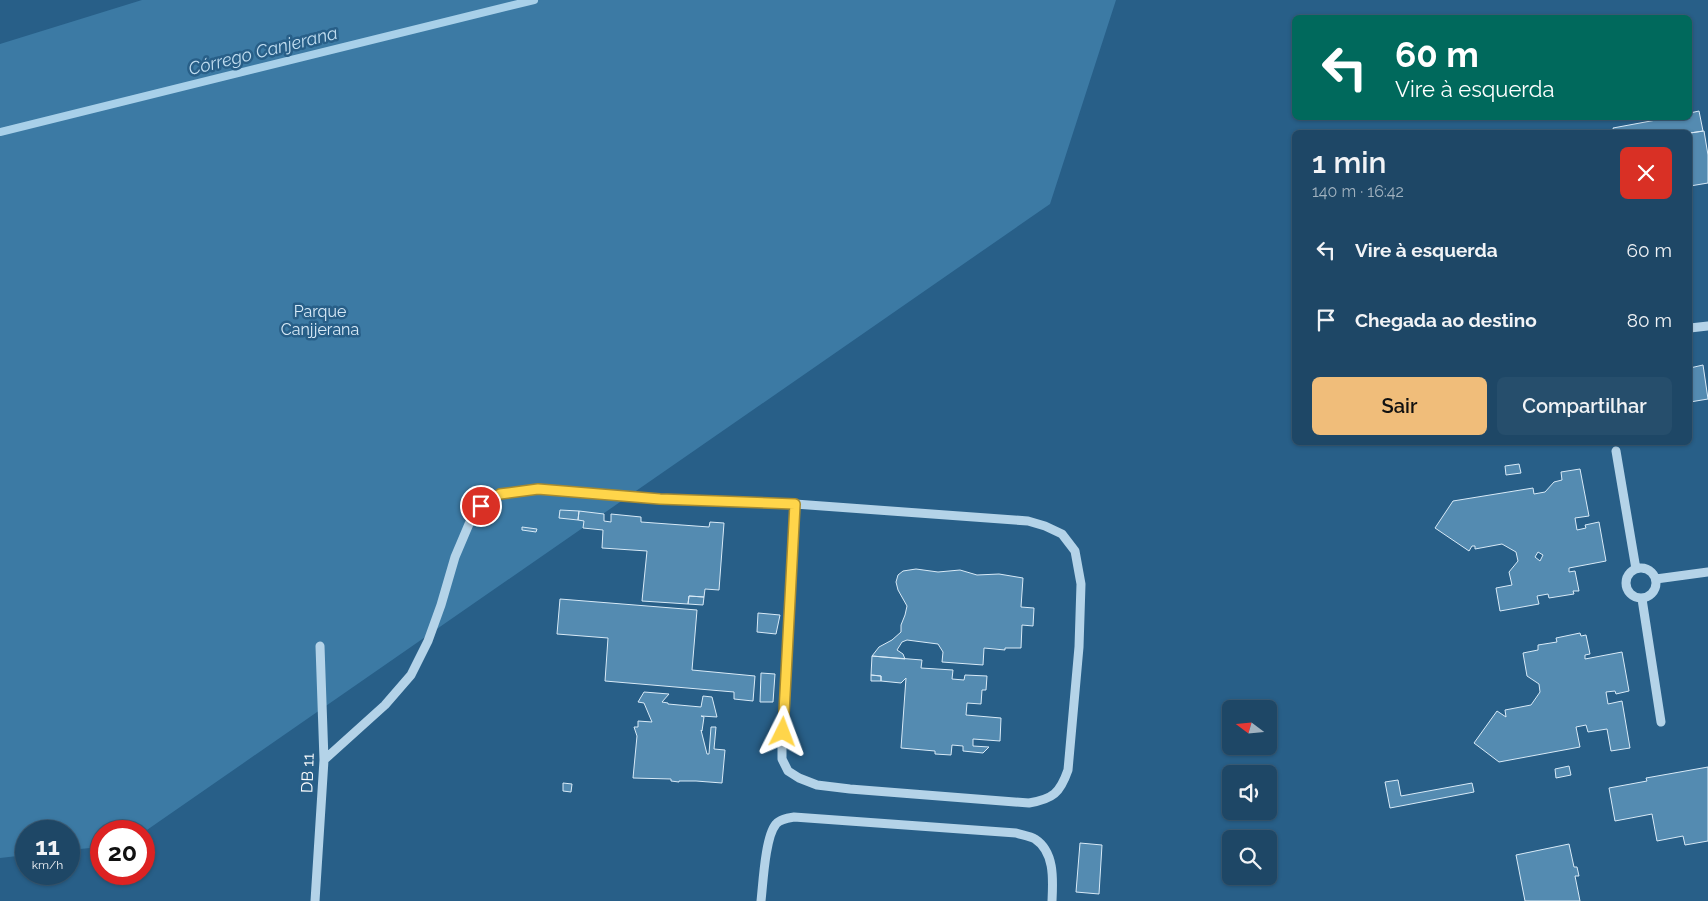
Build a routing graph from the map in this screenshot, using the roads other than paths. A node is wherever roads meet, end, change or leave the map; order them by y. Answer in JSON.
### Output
{"nodes":[{"id":1,"x":1708,"y":326,"type":"edge"},
{"id":2,"x":1692,"y":328,"type":"edge"},
{"id":3,"x":1616,"y":451,"type":"dead end"},
{"id":4,"x":795,"y":504,"type":"junction"},
{"id":5,"x":1636,"y":569,"type":"junction"},
{"id":6,"x":1708,"y":572,"type":"edge"},
{"id":7,"x":1656,"y":579,"type":"junction"},
{"id":8,"x":1642,"y":599,"type":"junction"},
{"id":9,"x":320,"y":646,"type":"dead end"},
{"id":10,"x":1661,"y":722,"type":"dead end"},
{"id":11,"x":324,"y":760,"type":"junction"},
{"id":12,"x":315,"y":901,"type":"edge"},
{"id":13,"x":761,"y":901,"type":"edge"},
{"id":14,"x":1052,"y":901,"type":"edge"}],
"edges":[{"from":1,"to":2,"type":"street"},
{"from":3,"to":5,"type":"street"},
{"from":4,"to":4,"type":"street"},
{"from":4,"to":11,"type":"street"},
{"from":5,"to":7,"type":"street"},
{"from":5,"to":8,"type":"street"},
{"from":6,"to":7,"type":"street"},
{"from":7,"to":8,"type":"street"},
{"from":8,"to":10,"type":"street"},
{"from":9,"to":11,"type":"street","name":"DB 11"},
{"from":11,"to":12,"type":"street","name":"DB 11"},
{"from":13,"to":14,"type":"street"}]}
